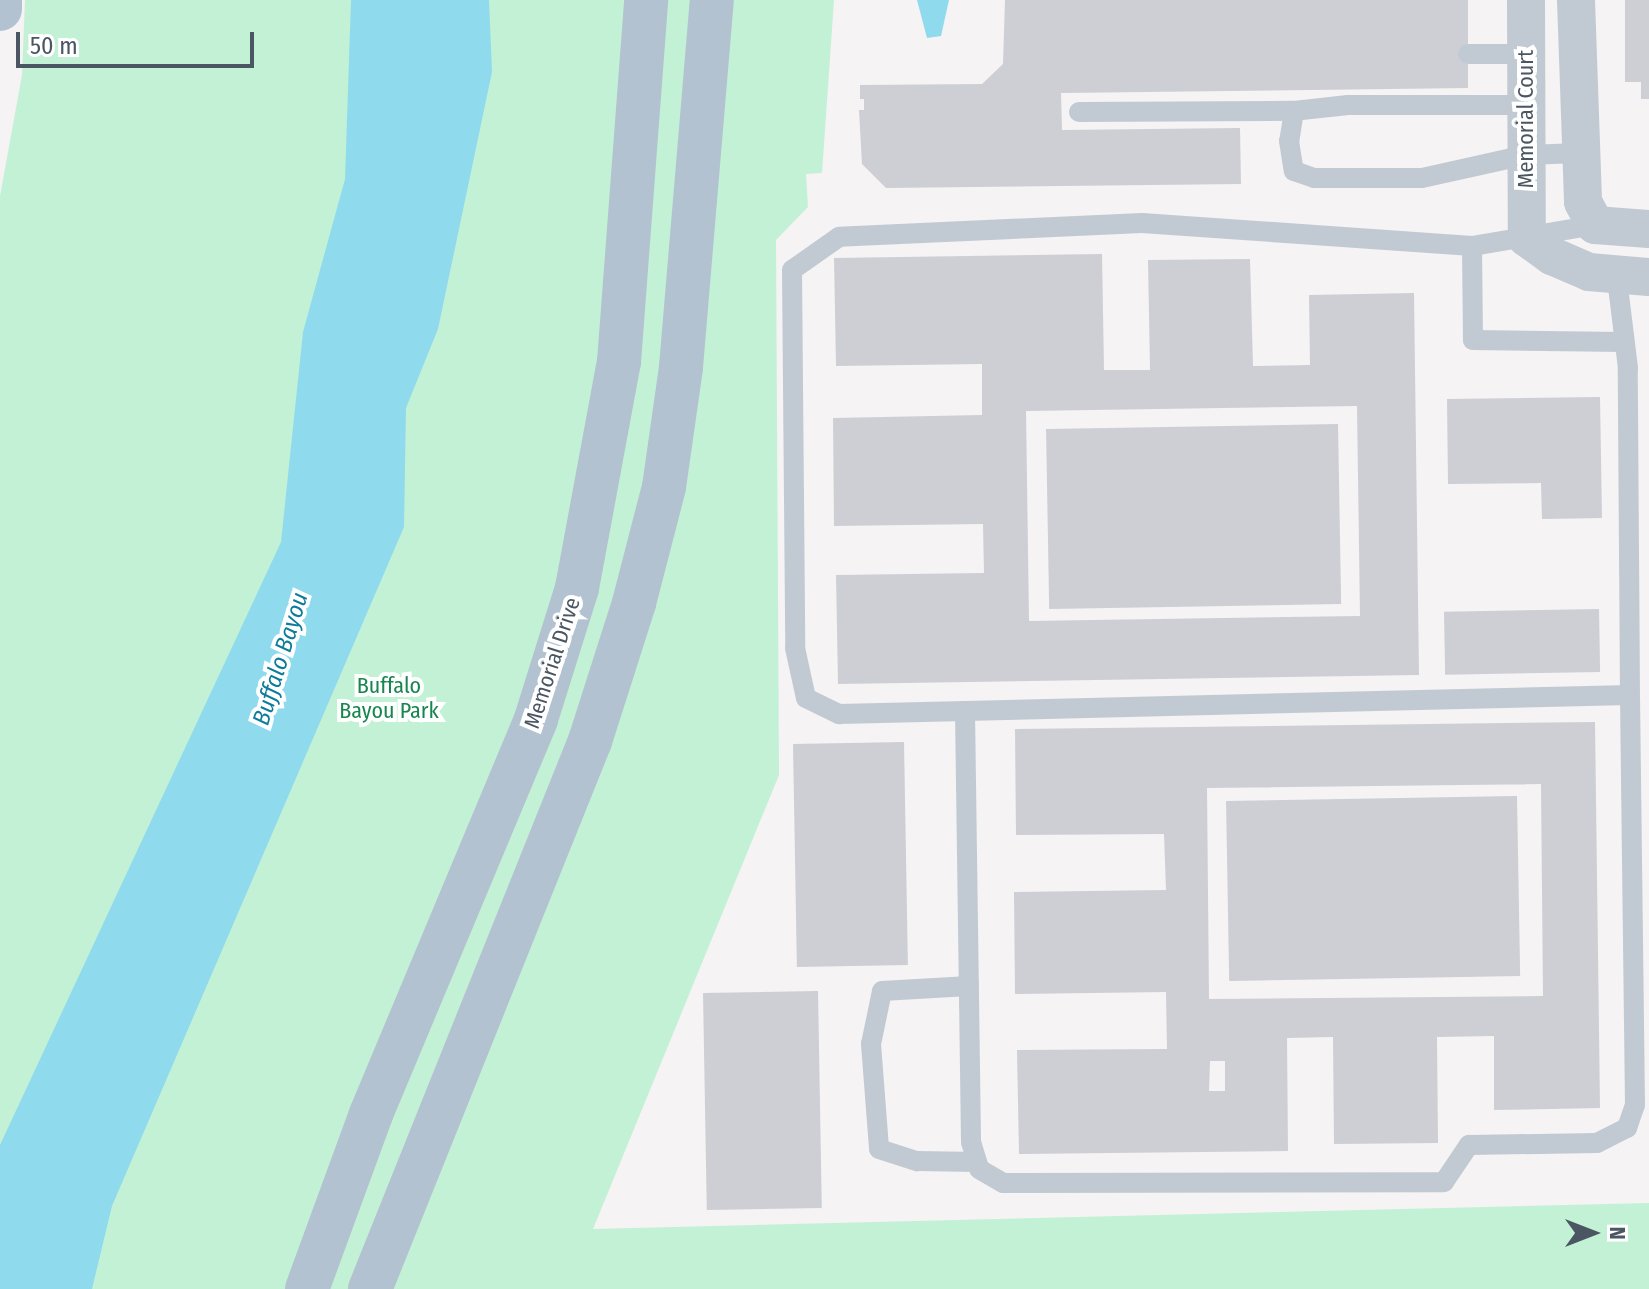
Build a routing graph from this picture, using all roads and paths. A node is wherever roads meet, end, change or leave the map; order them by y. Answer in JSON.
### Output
{"nodes":[{"id":1,"x":0,"y":0,"type":"edge"},
{"id":2,"x":646,"y":0,"type":"edge"},
{"id":3,"x":712,"y":0,"type":"edge"},
{"id":4,"x":1526,"y":0,"type":"edge"},
{"id":5,"x":1576,"y":0,"type":"edge"},
{"id":6,"x":0,"y":9,"type":"edge"},
{"id":7,"x":1468,"y":54,"type":"dead end"},
{"id":8,"x":1526,"y":54,"type":"junction"},
{"id":9,"x":1526,"y":105,"type":"junction"},
{"id":10,"x":1294,"y":111,"type":"junction"},
{"id":11,"x":1079,"y":112,"type":"dead end"},
{"id":12,"x":1579,"y":153,"type":"junction"},
{"id":13,"x":1526,"y":155,"type":"junction"},
{"id":14,"x":1620,"y":228,"type":"edge"},
{"id":15,"x":1527,"y":238,"type":"junction"},
{"id":16,"x":1472,"y":246,"type":"junction"},
{"id":17,"x":1633,"y":278,"type":"edge"},
{"id":18,"x":1623,"y":342,"type":"junction"},
{"id":19,"x":1630,"y":695,"type":"junction"},
{"id":20,"x":965,"y":711,"type":"junction"},
{"id":21,"x":969,"y":986,"type":"junction"},
{"id":22,"x":977,"y":1162,"type":"junction"},
{"id":23,"x":307,"y":1289,"type":"edge"},
{"id":24,"x":370,"y":1289,"type":"edge"}],
"edges":[{"from":1,"to":6,"type":"main road"},
{"from":2,"to":23,"type":"main road","name":"Memorial Drive"},
{"from":3,"to":24,"type":"main road"},
{"from":4,"to":8,"type":"street","name":"Memorial Court"},
{"from":5,"to":12,"type":"street"},
{"from":7,"to":8,"type":"lane"},
{"from":8,"to":9,"type":"street","name":"Memorial Court"},
{"from":9,"to":10,"type":"lane"},
{"from":9,"to":13,"type":"street","name":"Memorial Court"},
{"from":10,"to":11,"type":"lane"},
{"from":10,"to":13,"type":"lane"},
{"from":12,"to":13,"type":"lane"},
{"from":12,"to":14,"type":"street"},
{"from":13,"to":15,"type":"street","name":"Memorial Court"},
{"from":14,"to":15,"type":"lane"},
{"from":14,"to":17,"type":"street"},
{"from":15,"to":16,"type":"lane"},
{"from":15,"to":17,"type":"street"},
{"from":16,"to":18,"type":"lane"},
{"from":16,"to":20,"type":"lane"},
{"from":17,"to":18,"type":"lane"},
{"from":18,"to":19,"type":"lane"},
{"from":19,"to":20,"type":"lane"},
{"from":19,"to":22,"type":"lane"},
{"from":20,"to":21,"type":"lane"},
{"from":21,"to":22,"type":"lane"},
{"from":21,"to":22,"type":"lane"}]}
